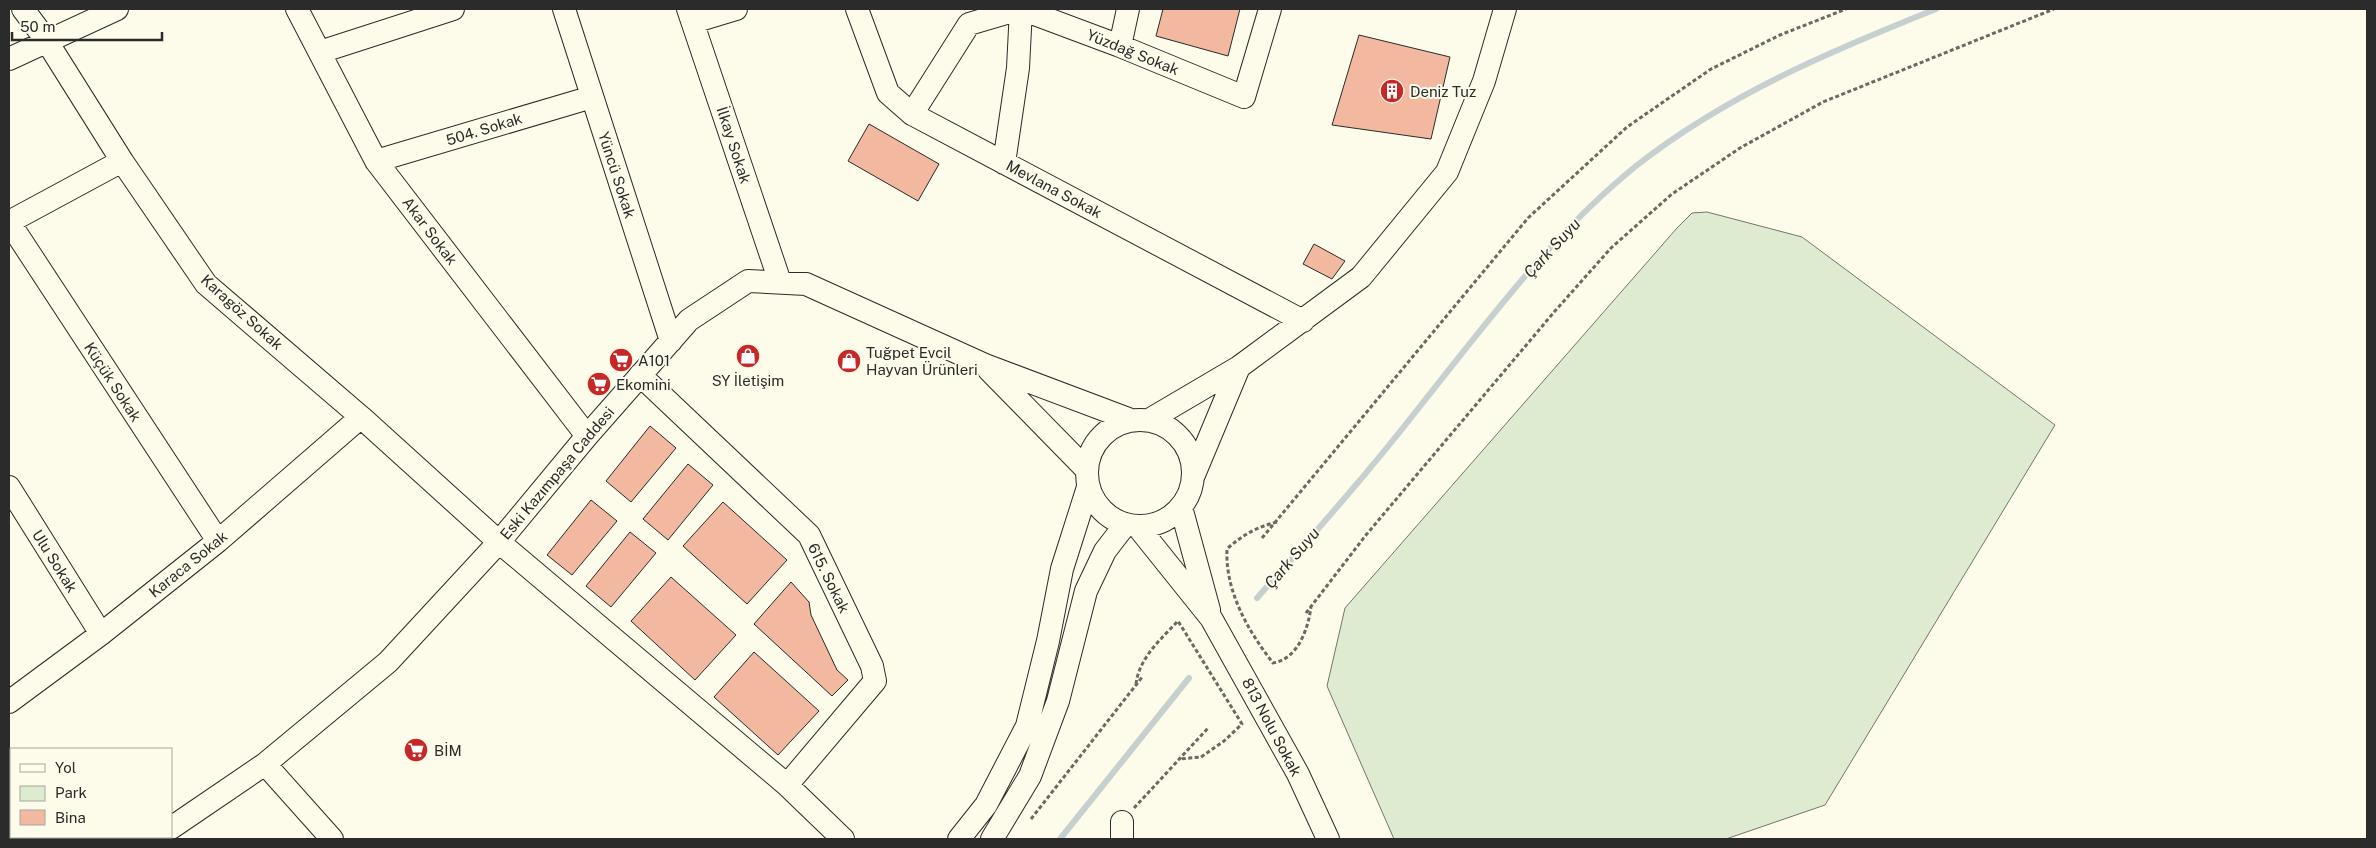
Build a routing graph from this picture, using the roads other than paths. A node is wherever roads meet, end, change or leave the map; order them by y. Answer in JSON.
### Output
{"nodes":[{"id":1,"x":22,"y":9,"type":"edge"},
{"id":2,"x":117,"y":9,"type":"edge"},
{"id":3,"x":297,"y":9,"type":"edge"},
{"id":4,"x":453,"y":9,"type":"edge"},
{"id":5,"x":564,"y":9,"type":"edge"},
{"id":6,"x":736,"y":9,"type":"edge"},
{"id":7,"x":858,"y":9,"type":"edge"},
{"id":8,"x":1021,"y":9,"type":"edge"},
{"id":9,"x":1128,"y":9,"type":"edge"},
{"id":10,"x":1270,"y":9,"type":"edge"},
{"id":11,"x":1505,"y":9,"type":"edge"},
{"id":12,"x":691,"y":16,"type":"edge"},
{"id":13,"x":46,"y":40,"type":"junction"},
{"id":14,"x":1120,"y":46,"type":"junction"},
{"id":15,"x":320,"y":52,"type":"junction"},
{"id":16,"x":9,"y":59,"type":"edge"},
{"id":17,"x":592,"y":97,"type":"junction"},
{"id":18,"x":912,"y":114,"type":"junction"},
{"id":19,"x":122,"y":161,"type":"junction"},
{"id":20,"x":376,"y":161,"type":"junction"},
{"id":21,"x":1004,"y":163,"type":"junction"},
{"id":22,"x":9,"y":222,"type":"edge"},
{"id":23,"x":780,"y":282,"type":"junction"},
{"id":24,"x":1303,"y":322,"type":"junction"},
{"id":25,"x":671,"y":341,"type":"junction"},
{"id":26,"x":984,"y":365,"type":"junction"},
{"id":27,"x":1238,"y":367,"type":"junction"},
{"id":28,"x":640,"y":375,"type":"junction"},
{"id":29,"x":361,"y":417,"type":"junction"},
{"id":30,"x":1140,"y":420,"type":"junction"},
{"id":31,"x":587,"y":436,"type":"junction"},
{"id":32,"x":1087,"y":478,"type":"junction"},
{"id":33,"x":1193,"y":478,"type":"junction"},
{"id":34,"x":9,"y":487,"type":"edge"},
{"id":35,"x":1181,"y":507,"type":"junction"},
{"id":36,"x":1131,"y":526,"type":"junction"},
{"id":37,"x":218,"y":541,"type":"junction"},
{"id":38,"x":499,"y":542,"type":"junction"},
{"id":39,"x":1211,"y":618,"type":"junction"},
{"id":40,"x":101,"y":634,"type":"junction"},
{"id":41,"x":9,"y":702,"type":"edge"},
{"id":42,"x":265,"y":764,"type":"junction"},
{"id":43,"x":787,"y":785,"type":"junction"},
{"id":44,"x":172,"y":827,"type":"edge"},
{"id":45,"x":332,"y":839,"type":"edge"},
{"id":46,"x":842,"y":839,"type":"edge"},
{"id":47,"x":959,"y":839,"type":"edge"},
{"id":48,"x":992,"y":839,"type":"edge"},
{"id":49,"x":1328,"y":839,"type":"edge"}],
"edges":[{"from":1,"to":13,"type":"street","name":"Karagöz Sokak"},
{"from":2,"to":13,"type":"street"},
{"from":3,"to":15,"type":"street","name":"Akar Sokak"},
{"from":4,"to":15,"type":"street"},
{"from":5,"to":17,"type":"street","name":"Yüncü Sokak"},
{"from":6,"to":12,"type":"street"},
{"from":7,"to":18,"type":"street","name":"Mevlana Sokak"},
{"from":8,"to":14,"type":"street","name":"Yüzdağ Sokak"},
{"from":8,"to":18,"type":"street"},
{"from":8,"to":21,"type":"street"},
{"from":9,"to":14,"type":"street"},
{"from":10,"to":14,"type":"street","name":"Yüzdağ Sokak"},
{"from":11,"to":24,"type":"street"},
{"from":12,"to":23,"type":"street","name":"İlkay Sokak"},
{"from":13,"to":16,"type":"street"},
{"from":13,"to":19,"type":"street","name":"Karagöz Sokak"},
{"from":15,"to":20,"type":"street","name":"Akar Sokak"},
{"from":17,"to":20,"type":"street","name":"504. Sokak"},
{"from":17,"to":25,"type":"street","name":"Yüncü Sokak"},
{"from":18,"to":21,"type":"street","name":"Mevlana Sokak"},
{"from":19,"to":22,"type":"street"},
{"from":19,"to":29,"type":"street","name":"Karagöz Sokak"},
{"from":20,"to":31,"type":"street","name":"Akar Sokak"},
{"from":21,"to":24,"type":"street","name":"Mevlana Sokak"},
{"from":22,"to":37,"type":"street","name":"Küçük Sokak"},
{"from":23,"to":25,"type":"street","name":"Eski Kazımpaşa Caddesi"},
{"from":23,"to":26,"type":"street","name":"Eski Kazımpaşa Caddesi"},
{"from":24,"to":27,"type":"street"},
{"from":25,"to":28,"type":"street","name":"Eski Kazımpaşa Caddesi"},
{"from":26,"to":30,"type":"street","name":"Eski Kazımpaşa Caddesi"},
{"from":26,"to":32,"type":"street","name":"Eski Kazımpaşa Caddesi"},
{"from":27,"to":30,"type":"street"},
{"from":27,"to":33,"type":"street"},
{"from":28,"to":31,"type":"street","name":"Eski Kazımpaşa Caddesi"},
{"from":28,"to":43,"type":"street","name":"615. Sokak"},
{"from":29,"to":37,"type":"street","name":"Karaca Sokak"},
{"from":29,"to":38,"type":"street","name":"Karagöz Sokak"},
{"from":30,"to":32,"type":"street"},
{"from":30,"to":33,"type":"street"},
{"from":31,"to":38,"type":"street","name":"Eski Kazımpaşa Caddesi"},
{"from":32,"to":36,"type":"street"},
{"from":32,"to":47,"type":"street"},
{"from":33,"to":35,"type":"street"},
{"from":34,"to":40,"type":"street","name":"Ulu Sokak"},
{"from":35,"to":36,"type":"street"},
{"from":35,"to":39,"type":"street"},
{"from":36,"to":39,"type":"street"},
{"from":36,"to":48,"type":"street"},
{"from":37,"to":40,"type":"street","name":"Karaca Sokak"},
{"from":38,"to":42,"type":"street","name":"Eski Kazımpaşa Caddesi"},
{"from":38,"to":43,"type":"street"},
{"from":39,"to":49,"type":"street","name":"813 Nolu Sokak"},
{"from":40,"to":41,"type":"street","name":"Karaca Sokak"},
{"from":42,"to":44,"type":"street","name":"Eski Kazımpaşa Caddesi"},
{"from":42,"to":45,"type":"street"},
{"from":43,"to":46,"type":"street"}]}
